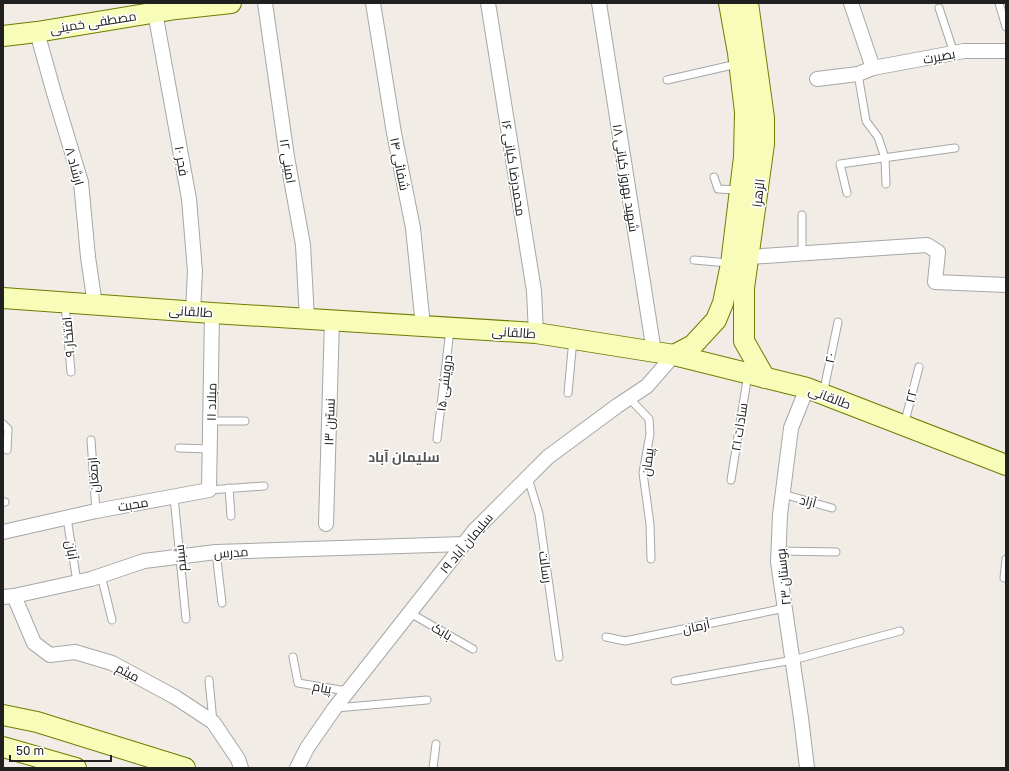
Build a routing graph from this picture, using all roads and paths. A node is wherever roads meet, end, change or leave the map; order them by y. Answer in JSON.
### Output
{"nodes":[{"id":1,"x":231,"y":3,"type":"edge"},
{"id":2,"x":265,"y":3,"type":"edge"},
{"id":3,"x":373,"y":3,"type":"edge"},
{"id":4,"x":488,"y":3,"type":"edge"},
{"id":5,"x":598,"y":3,"type":"edge"},
{"id":6,"x":729,"y":3,"type":"edge"},
{"id":7,"x":748,"y":3,"type":"edge"},
{"id":8,"x":850,"y":3,"type":"edge"},
{"id":9,"x":999,"y":3,"type":"edge"},
{"id":10,"x":939,"y":8,"type":"dead end"},
{"id":11,"x":155,"y":12,"type":"junction"},
{"id":12,"x":1006,"y":27,"type":"edge"},
{"id":13,"x":37,"y":32,"type":"junction"},
{"id":14,"x":3,"y":36,"type":"edge"},
{"id":15,"x":1006,"y":51,"type":"edge"},
{"id":16,"x":954,"y":53,"type":"junction"},
{"id":17,"x":739,"y":63,"type":"junction"},
{"id":18,"x":873,"y":68,"type":"junction"},
{"id":19,"x":858,"y":74,"type":"junction"},
{"id":20,"x":817,"y":79,"type":"dead end"},
{"id":21,"x":667,"y":80,"type":"dead end"},
{"id":22,"x":955,"y":148,"type":"dead end"},
{"id":23,"x":885,"y":158,"type":"junction"},
{"id":24,"x":714,"y":177,"type":"dead end"},
{"id":25,"x":886,"y":184,"type":"dead end"},
{"id":26,"x":740,"y":190,"type":"junction"},
{"id":27,"x":847,"y":193,"type":"dead end"},
{"id":28,"x":802,"y":215,"type":"dead end"},
{"id":29,"x":802,"y":253,"type":"junction"},
{"id":30,"x":694,"y":260,"type":"dead end"},
{"id":31,"x":740,"y":260,"type":"junction"},
{"id":32,"x":1006,"y":285,"type":"edge"},
{"id":33,"x":3,"y":298,"type":"edge"},
{"id":34,"x":65,"y":302,"type":"junction"},
{"id":35,"x":723,"y":303,"type":"junction"},
{"id":36,"x":95,"y":305,"type":"junction"},
{"id":37,"x":744,"y":311,"type":"junction"},
{"id":38,"x":203,"y":312,"type":"junction"},
{"id":39,"x":307,"y":319,"type":"junction"},
{"id":40,"x":332,"y":321,"type":"junction"},
{"id":41,"x":838,"y":322,"type":"dead end"},
{"id":42,"x":423,"y":326,"type":"junction"},
{"id":43,"x":450,"y":328,"type":"junction"},
{"id":44,"x":536,"y":333,"type":"junction"},
{"id":45,"x":573,"y":339,"type":"junction"},
{"id":46,"x":654,"y":352,"type":"junction"},
{"id":47,"x":674,"y":355,"type":"junction"},
{"id":48,"x":919,"y":367,"type":"dead end"},
{"id":49,"x":71,"y":372,"type":"dead end"},
{"id":50,"x":756,"y":376,"type":"junction"},
{"id":51,"x":815,"y":391,"type":"junction"},
{"id":52,"x":568,"y":393,"type":"dead end"},
{"id":53,"x":629,"y":398,"type":"junction"},
{"id":54,"x":210,"y":421,"type":"junction"},
{"id":55,"x":244,"y":421,"type":"dead end"},
{"id":56,"x":3,"y":424,"type":"edge"},
{"id":57,"x":904,"y":425,"type":"junction"},
{"id":58,"x":437,"y":439,"type":"dead end"},
{"id":59,"x":90,"y":440,"type":"dead end"},
{"id":60,"x":179,"y":448,"type":"dead end"},
{"id":61,"x":210,"y":449,"type":"junction"},
{"id":62,"x":7,"y":450,"type":"dead end"},
{"id":63,"x":1006,"y":465,"type":"edge"},
{"id":64,"x":528,"y":478,"type":"junction"},
{"id":65,"x":731,"y":480,"type":"dead end"},
{"id":66,"x":264,"y":486,"type":"dead end"},
{"id":67,"x":229,"y":488,"type":"junction"},
{"id":68,"x":209,"y":490,"type":"junction"},
{"id":69,"x":783,"y":494,"type":"junction"},
{"id":70,"x":174,"y":497,"type":"junction"},
{"id":71,"x":832,"y":508,"type":"dead end"},
{"id":72,"x":96,"y":511,"type":"junction"},
{"id":73,"x":231,"y":516,"type":"dead end"},
{"id":74,"x":67,"y":518,"type":"junction"},
{"id":75,"x":326,"y":524,"type":"dead end"},
{"id":76,"x":3,"y":532,"type":"edge"},
{"id":77,"x":464,"y":544,"type":"junction"},
{"id":78,"x":779,"y":551,"type":"junction"},
{"id":79,"x":216,"y":552,"type":"junction"},
{"id":80,"x":836,"y":552,"type":"dead end"},
{"id":81,"x":180,"y":556,"type":"junction"},
{"id":82,"x":651,"y":559,"type":"dead end"},
{"id":83,"x":1006,"y":559,"type":"edge"},
{"id":84,"x":101,"y":575,"type":"junction"},
{"id":85,"x":1004,"y":578,"type":"dead end"},
{"id":86,"x":77,"y":582,"type":"junction"},
{"id":87,"x":8,"y":597,"type":"edge"},
{"id":88,"x":222,"y":602,"type":"dead end"},
{"id":89,"x":785,"y":608,"type":"junction"},
{"id":90,"x":410,"y":613,"type":"junction"},
{"id":91,"x":186,"y":619,"type":"dead end"},
{"id":92,"x":112,"y":620,"type":"dead end"},
{"id":93,"x":900,"y":631,"type":"dead end"},
{"id":94,"x":606,"y":637,"type":"dead end"},
{"id":95,"x":473,"y":650,"type":"dead end"},
{"id":96,"x":293,"y":657,"type":"dead end"},
{"id":97,"x":559,"y":657,"type":"dead end"},
{"id":98,"x":793,"y":660,"type":"junction"},
{"id":99,"x":209,"y":680,"type":"dead end"},
{"id":100,"x":675,"y":681,"type":"dead end"},
{"id":101,"x":348,"y":692,"type":"junction"},
{"id":102,"x":427,"y":700,"type":"dead end"},
{"id":103,"x":334,"y":708,"type":"junction"},
{"id":104,"x":3,"y":715,"type":"edge"},
{"id":105,"x":213,"y":722,"type":"junction"},
{"id":106,"x":436,"y":744,"type":"dead end"},
{"id":107,"x":3,"y":747,"type":"edge"},
{"id":108,"x":76,"y":768,"type":"edge"},
{"id":109,"x":185,"y":768,"type":"edge"},
{"id":110,"x":241,"y":768,"type":"edge"},
{"id":111,"x":297,"y":768,"type":"edge"},
{"id":112,"x":433,"y":768,"type":"edge"},
{"id":113,"x":807,"y":768,"type":"edge"}],
"edges":[{"from":1,"to":11,"type":"street","name":"مصطفی خمینی"},
{"from":2,"to":39,"type":"street","name":"امینی ۱۲"},
{"from":3,"to":42,"type":"street","name":"شفائی ۱۴"},
{"from":4,"to":44,"type":"street","name":"محمدرضا کیانی ۱۶"},
{"from":5,"to":46,"type":"street","name":"شهید بهروز کیانی ۱۸"},
{"from":6,"to":17,"type":"street","name":"الزهرا"},
{"from":7,"to":31,"type":"street","name":"الزهرا"},
{"from":8,"to":18,"type":"street"},
{"from":9,"to":12,"type":"lane"},
{"from":10,"to":16,"type":"lane"},
{"from":11,"to":13,"type":"street","name":"مصطفی خمینی"},
{"from":11,"to":38,"type":"street","name":"فجر ۱۰"},
{"from":13,"to":14,"type":"street","name":"مصطفی خمینی"},
{"from":13,"to":36,"type":"street","name":"ارشاد ۸"},
{"from":15,"to":16,"type":"street","name":"بصیرت"},
{"from":16,"to":18,"type":"street","name":"بصیرت"},
{"from":17,"to":21,"type":"lane"},
{"from":17,"to":26,"type":"street","name":"الزهرا"},
{"from":18,"to":19,"type":"street","name":"بصیرت"},
{"from":19,"to":20,"type":"street","name":"بصیرت"},
{"from":19,"to":23,"type":"lane"},
{"from":22,"to":23,"type":"lane"},
{"from":23,"to":25,"type":"lane"},
{"from":23,"to":27,"type":"lane"},
{"from":24,"to":26,"type":"lane"},
{"from":26,"to":31,"type":"street","name":"الزهرا"},
{"from":28,"to":29,"type":"lane"},
{"from":29,"to":31,"type":"street"},
{"from":29,"to":32,"type":"street"},
{"from":30,"to":31,"type":"lane"},
{"from":31,"to":35,"type":"street","name":"الزهرا"},
{"from":31,"to":37,"type":"street","name":"الزهرا"},
{"from":33,"to":34,"type":"street","name":"طالقانی"},
{"from":34,"to":36,"type":"street","name":"طالقانی"},
{"from":34,"to":49,"type":"lane","name":"افتخار ۹"},
{"from":35,"to":37,"type":"street"},
{"from":35,"to":47,"type":"street","name":"الزهرا"},
{"from":36,"to":38,"type":"street","name":"طالقانی"},
{"from":37,"to":50,"type":"street","name":"الزهرا"},
{"from":38,"to":39,"type":"street","name":"طالقانی"},
{"from":38,"to":54,"type":"street","name":"میلاد ۱۱"},
{"from":39,"to":40,"type":"street","name":"طالقانی"},
{"from":40,"to":42,"type":"street","name":"طالقانی"},
{"from":40,"to":75,"type":"street","name":"نسترن ۱۳"},
{"from":41,"to":51,"type":"lane","name":"۲۰"},
{"from":42,"to":43,"type":"street","name":"طالقانی"},
{"from":43,"to":44,"type":"street","name":"طالقانی"},
{"from":43,"to":58,"type":"lane","name":"درویشی ۱۵"},
{"from":44,"to":45,"type":"street","name":"طالقانی"},
{"from":45,"to":46,"type":"street","name":"طالقانی"},
{"from":45,"to":52,"type":"lane"},
{"from":46,"to":47,"type":"street","name":"طالقانی"},
{"from":47,"to":50,"type":"street","name":"طالقانی"},
{"from":47,"to":53,"type":"street","name":"سلیمان آباد ۱۹"},
{"from":48,"to":57,"type":"lane","name":"۲۲"},
{"from":50,"to":51,"type":"street","name":"طالقانی"},
{"from":50,"to":65,"type":"lane","name":"سادات ۲۱"},
{"from":51,"to":57,"type":"street","name":"طالقانی"},
{"from":51,"to":69,"type":"street","name":"بوستان ۲۳"},
{"from":53,"to":64,"type":"street","name":"سلیمان آباد ۱۹"},
{"from":53,"to":82,"type":"lane","name":"پیمان"},
{"from":54,"to":55,"type":"lane"},
{"from":54,"to":61,"type":"street","name":"میلاد ۱۱"},
{"from":56,"to":62,"type":"lane"},
{"from":57,"to":63,"type":"street","name":"طالقانی"},
{"from":59,"to":72,"type":"lane","name":"ارمغان"},
{"from":60,"to":61,"type":"lane"},
{"from":61,"to":68,"type":"street","name":"میلاد ۱۱"},
{"from":64,"to":77,"type":"street","name":"سلیمان آباد ۱۹"},
{"from":64,"to":97,"type":"lane","name":"رسالت"},
{"from":66,"to":67,"type":"lane","name":"محبت"},
{"from":67,"to":68,"type":"lane","name":"محبت"},
{"from":67,"to":73,"type":"lane"},
{"from":68,"to":70,"type":"street","name":"محبت"},
{"from":69,"to":71,"type":"lane","name":"آزاد"},
{"from":69,"to":78,"type":"street","name":"بوستان ۲۳"},
{"from":70,"to":72,"type":"street","name":"محبت"},
{"from":70,"to":81,"type":"lane","name":"شبنم"},
{"from":72,"to":74,"type":"street","name":"محبت"},
{"from":74,"to":76,"type":"street","name":"محبت"},
{"from":74,"to":86,"type":"lane","name":"آبان"},
{"from":77,"to":79,"type":"street","name":"مدرس"},
{"from":77,"to":90,"type":"street","name":"سلیمان آباد ۱۹"},
{"from":78,"to":80,"type":"lane"},
{"from":78,"to":89,"type":"street","name":"بوستان ۲۳"},
{"from":79,"to":81,"type":"street","name":"مدرس"},
{"from":79,"to":88,"type":"lane"},
{"from":81,"to":84,"type":"street","name":"مدرس"},
{"from":81,"to":91,"type":"lane","name":"شبنم"},
{"from":83,"to":85,"type":"lane"},
{"from":84,"to":86,"type":"street","name":"مدرس"},
{"from":84,"to":92,"type":"lane"},
{"from":86,"to":87,"type":"street","name":"مدرس"},
{"from":87,"to":105,"type":"street","name":"میثم"},
{"from":89,"to":94,"type":"lane","name":"آرمان"},
{"from":89,"to":98,"type":"street","name":"بوستان ۲۳"},
{"from":90,"to":95,"type":"lane","name":"بابک"},
{"from":90,"to":101,"type":"street","name":"سلیمان آباد ۱۹"},
{"from":93,"to":98,"type":"lane"},
{"from":96,"to":101,"type":"lane","name":"پیام"},
{"from":98,"to":100,"type":"lane"},
{"from":98,"to":113,"type":"street","name":"بوستان ۲۳"},
{"from":99,"to":105,"type":"lane"},
{"from":101,"to":103,"type":"street","name":"سلیمان آباد ۱۹"},
{"from":102,"to":103,"type":"lane"},
{"from":103,"to":111,"type":"street","name":"سلیمان آباد ۱۹"},
{"from":104,"to":109,"type":"street"},
{"from":105,"to":110,"type":"street","name":"میثم"},
{"from":106,"to":112,"type":"lane"},
{"from":107,"to":108,"type":"street"}]}
